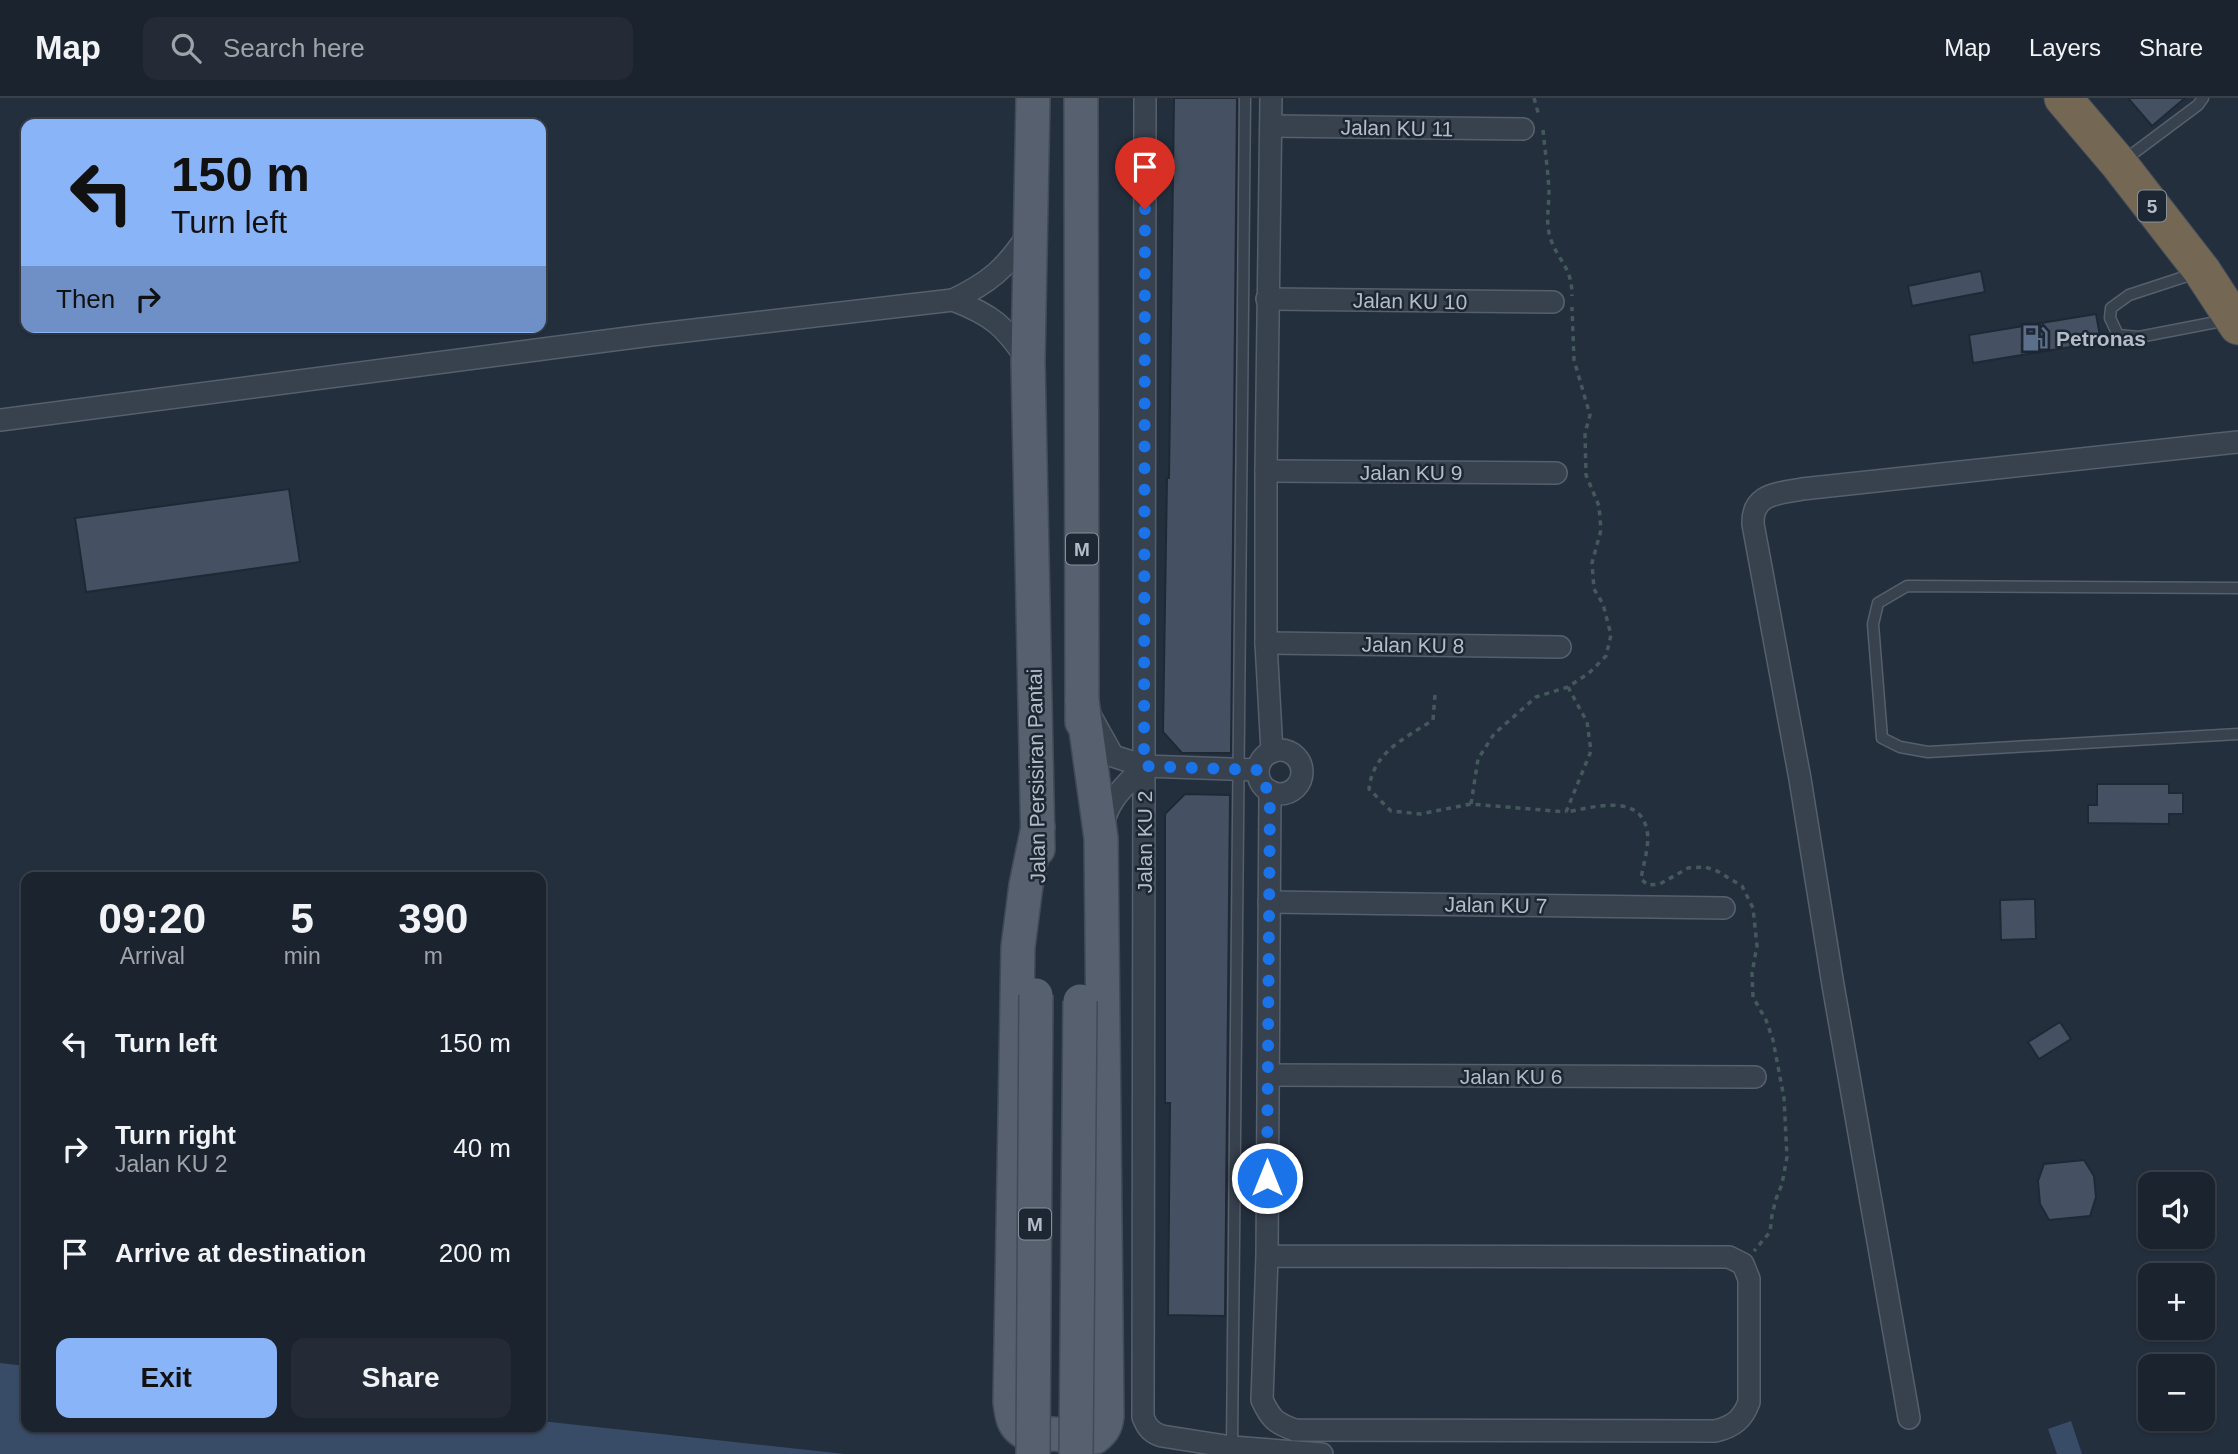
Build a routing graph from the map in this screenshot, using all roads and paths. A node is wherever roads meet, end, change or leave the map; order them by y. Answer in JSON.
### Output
{"nodes":[{"id":1,"x":1033,"y":98,"type":"edge"},
{"id":2,"x":1081,"y":98,"type":"edge"},
{"id":3,"x":1145,"y":98,"type":"edge"},
{"id":4,"x":1245,"y":98,"type":"edge"},
{"id":5,"x":1271,"y":98,"type":"edge"},
{"id":6,"x":2063,"y":98,"type":"edge"},
{"id":7,"x":2203,"y":98,"type":"edge"},
{"id":8,"x":1272,"y":126,"type":"junction"},
{"id":9,"x":1523,"y":130,"type":"dead end"},
{"id":10,"x":2119,"y":164,"type":"junction"},
{"id":11,"x":1029,"y":234,"type":"junction"},
{"id":12,"x":2202,"y":271,"type":"junction"},
{"id":13,"x":1267,"y":299,"type":"junction"},
{"id":14,"x":953,"y":300,"type":"junction"},
{"id":15,"x":1553,"y":302,"type":"dead end"},
{"id":16,"x":2236,"y":322,"type":"edge"},
{"id":17,"x":1028,"y":360,"type":"junction"},
{"id":18,"x":0,"y":420,"type":"edge"},
{"id":19,"x":2238,"y":442,"type":"edge"},
{"id":20,"x":1266,"y":471,"type":"junction"},
{"id":21,"x":1556,"y":473,"type":"dead end"},
{"id":22,"x":2238,"y":588,"type":"edge"},
{"id":23,"x":1266,"y":643,"type":"junction"},
{"id":24,"x":1560,"y":647,"type":"dead end"},
{"id":25,"x":1567,"y":687,"type":"dead end"},
{"id":26,"x":1435,"y":695,"type":"dead end"},
{"id":27,"x":1082,"y":701,"type":"junction"},
{"id":28,"x":2238,"y":734,"type":"edge"},
{"id":29,"x":1272,"y":752,"type":"junction"},
{"id":30,"x":1144,"y":766,"type":"junction"},
{"id":31,"x":1248,"y":770,"type":"junction"},
{"id":32,"x":1270,"y":792,"type":"junction"},
{"id":33,"x":1566,"y":812,"type":"junction"},
{"id":34,"x":1038,"y":827,"type":"junction"},
{"id":35,"x":1101,"y":838,"type":"junction"},
{"id":36,"x":1269,"y":902,"type":"junction"},
{"id":37,"x":1724,"y":908,"type":"dead end"},
{"id":38,"x":1268,"y":1075,"type":"junction"},
{"id":39,"x":1755,"y":1077,"type":"dead end"},
{"id":40,"x":1267,"y":1256,"type":"junction"},
{"id":41,"x":1743,"y":1264,"type":"junction"},
{"id":42,"x":1909,"y":1418,"type":"dead end"},
{"id":43,"x":1232,"y":1447,"type":"junction"},
{"id":44,"x":1033,"y":1454,"type":"edge"},
{"id":45,"x":1076,"y":1454,"type":"edge"},
{"id":46,"x":1322,"y":1454,"type":"edge"}],
"edges":[{"from":1,"to":11,"type":"main road","name":"Jalan Persisiran Pantai","number":"M"},
{"from":2,"to":27,"type":"main road","name":"Jalan Persisiran Pantai","number":"M"},
{"from":3,"to":30,"type":"street","name":"Jalan KU 2"},
{"from":4,"to":31,"type":"lane"},
{"from":5,"to":8,"type":"street"},
{"from":6,"to":10,"type":"highway","number":"5"},
{"from":7,"to":10,"type":"lane"},
{"from":8,"to":9,"type":"street","name":"Jalan KU 11"},
{"from":8,"to":13,"type":"street"},
{"from":10,"to":12,"type":"highway","number":"5"},
{"from":11,"to":14,"type":"street"},
{"from":11,"to":17,"type":"main road","name":"Jalan Persisiran Pantai","number":"M"},
{"from":12,"to":16,"type":"highway","number":"5"},
{"from":12,"to":16,"type":"lane"},
{"from":13,"to":15,"type":"street","name":"Jalan KU 10"},
{"from":13,"to":20,"type":"street"},
{"from":14,"to":17,"type":"street"},
{"from":14,"to":18,"type":"street"},
{"from":17,"to":34,"type":"main road","name":"Jalan Persisiran Pantai","number":"M"},
{"from":19,"to":42,"type":"street"},
{"from":20,"to":21,"type":"street","name":"Jalan KU 9"},
{"from":20,"to":23,"type":"street"},
{"from":22,"to":28,"type":"lane"},
{"from":23,"to":24,"type":"street","name":"Jalan KU 8"},
{"from":23,"to":29,"type":"street"},
{"from":25,"to":33,"type":"path"},
{"from":26,"to":33,"type":"path"},
{"from":27,"to":30,"type":"street"},
{"from":27,"to":35,"type":"main road"},
{"from":27,"to":45,"type":"main road","name":"Jalan Persisiran Pantai","number":"M","bridge":true},
{"from":29,"to":31,"type":"street"},
{"from":29,"to":32,"type":"street"},
{"from":30,"to":31,"type":"street"},
{"from":30,"to":35,"type":"street"},
{"from":30,"to":43,"type":"street","name":"Jalan KU 2"},
{"from":31,"to":32,"type":"street"},
{"from":31,"to":43,"type":"lane"},
{"from":32,"to":36,"type":"street"},
{"from":33,"to":41,"type":"path"},
{"from":34,"to":35,"type":"main road"},
{"from":34,"to":44,"type":"main road","name":"Jalan Persisiran Pantai","number":"M","bridge":true},
{"from":36,"to":37,"type":"street","name":"Jalan KU 7"},
{"from":36,"to":38,"type":"street"},
{"from":38,"to":39,"type":"street","name":"Jalan KU 6"},
{"from":38,"to":40,"type":"street"},
{"from":40,"to":41,"type":"street"},
{"from":40,"to":41,"type":"street"},
{"from":43,"to":46,"type":"street"}]}
